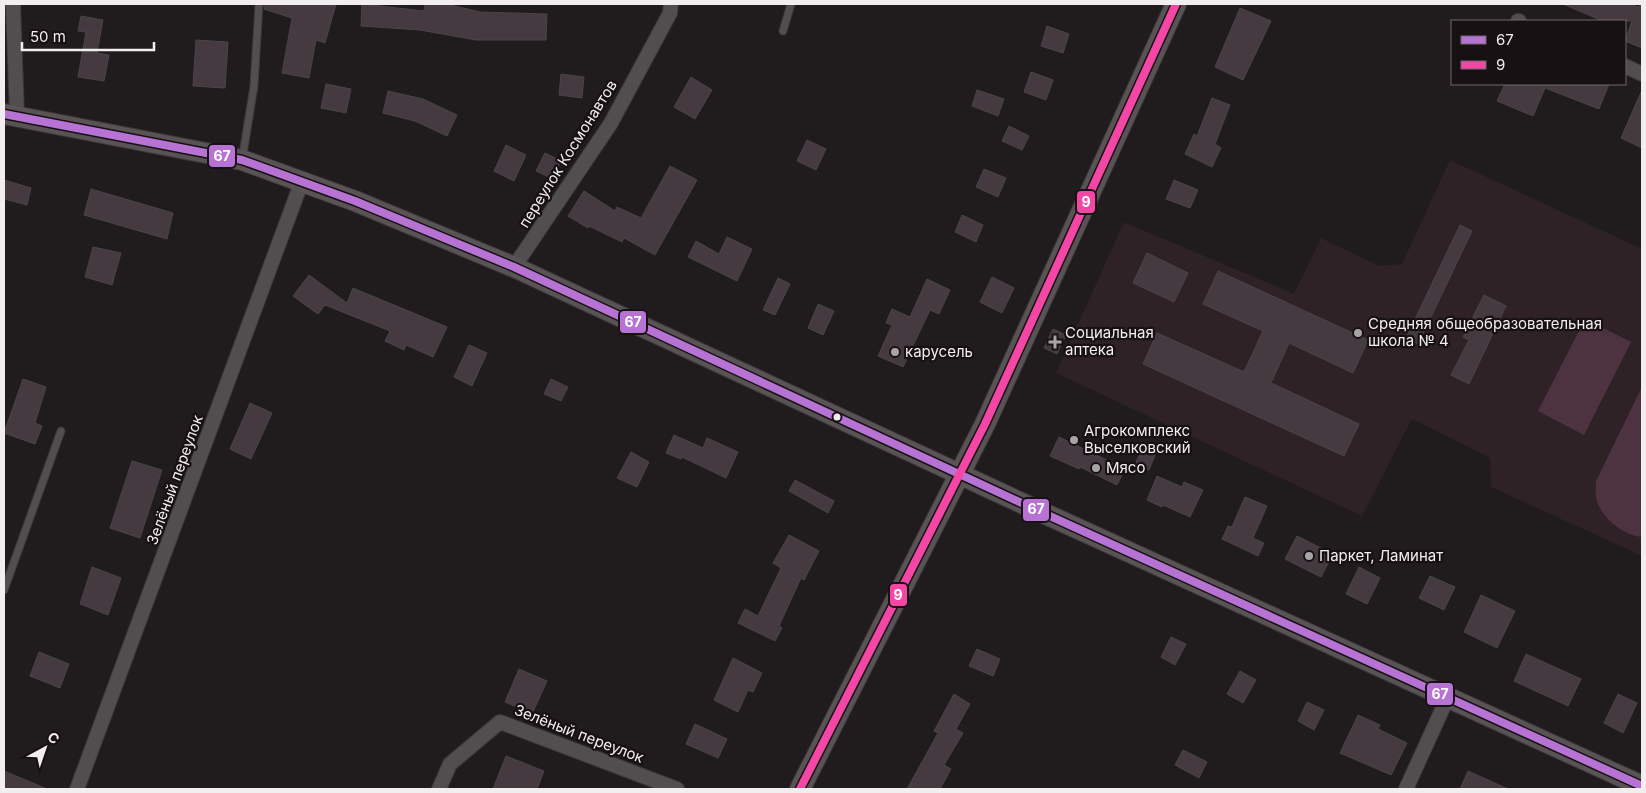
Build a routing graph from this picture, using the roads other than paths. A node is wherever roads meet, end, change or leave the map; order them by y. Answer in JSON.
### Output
{"nodes":[{"id":1,"x":13,"y":4,"type":"edge"},
{"id":2,"x":259,"y":4,"type":"edge"},
{"id":3,"x":672,"y":4,"type":"edge"},
{"id":4,"x":791,"y":4,"type":"edge"},
{"id":5,"x":1176,"y":4,"type":"edge"},
{"id":6,"x":783,"y":30,"type":"dead end"},
{"id":7,"x":1626,"y":66,"type":"edge"},
{"id":8,"x":1642,"y":74,"type":"edge"},
{"id":9,"x":10,"y":114,"type":"edge"},
{"id":10,"x":242,"y":160,"type":"junction"},
{"id":11,"x":302,"y":181,"type":"junction"},
{"id":12,"x":514,"y":267,"type":"junction"},
{"id":13,"x":61,"y":431,"type":"dead end"},
{"id":14,"x":960,"y":474,"type":"junction"},
{"id":15,"x":4,"y":590,"type":"edge"},
{"id":16,"x":1447,"y":699,"type":"junction"},
{"id":17,"x":1642,"y":786,"type":"edge"},
{"id":18,"x":77,"y":789,"type":"edge"},
{"id":19,"x":439,"y":789,"type":"edge"},
{"id":20,"x":677,"y":789,"type":"edge"},
{"id":21,"x":800,"y":789,"type":"edge"},
{"id":22,"x":1406,"y":789,"type":"edge"}],
"edges":[{"from":1,"to":9,"type":"street"},
{"from":2,"to":10,"type":"lane"},
{"from":3,"to":12,"type":"street","name":"переулок Космонавтов"},
{"from":4,"to":6,"type":"lane"},
{"from":5,"to":14,"type":"main road"},
{"from":7,"to":8,"type":"street"},
{"from":9,"to":10,"type":"main road"},
{"from":10,"to":11,"type":"main road"},
{"from":11,"to":12,"type":"main road"},
{"from":11,"to":18,"type":"street","name":"Зелёный переулок"},
{"from":12,"to":14,"type":"main road"},
{"from":13,"to":15,"type":"lane"},
{"from":14,"to":16,"type":"main road"},
{"from":14,"to":21,"type":"main road"},
{"from":16,"to":17,"type":"main road"},
{"from":16,"to":22,"type":"street"},
{"from":19,"to":20,"type":"street","name":"Зелёный переулок"}]}
